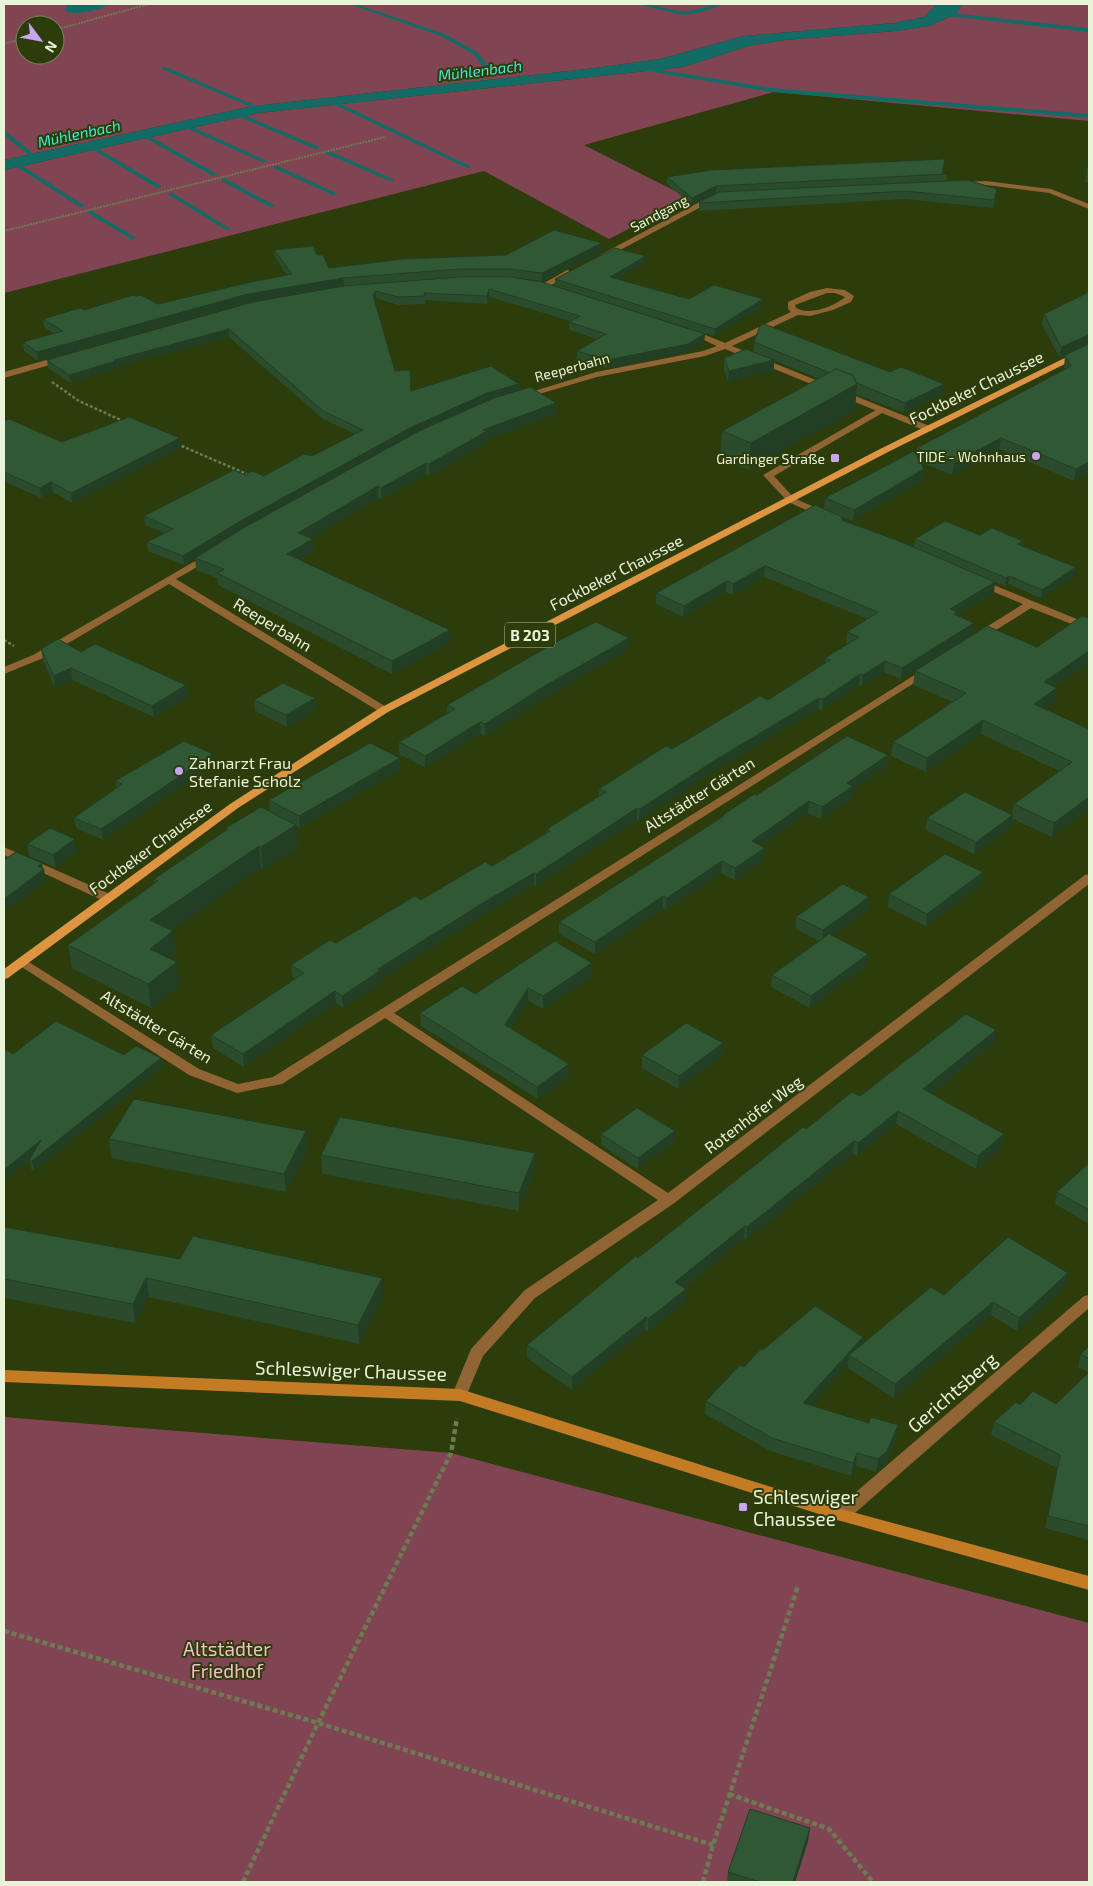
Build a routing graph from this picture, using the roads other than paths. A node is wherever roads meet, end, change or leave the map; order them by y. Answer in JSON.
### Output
{"nodes":[{"id":1,"x":950,"y":185,"type":"edge"},
{"id":2,"x":716,"y":197,"type":"edge"},
{"id":3,"x":1089,"y":207,"type":"edge"},
{"id":4,"x":595,"y":260,"type":"edge"},
{"id":5,"x":578,"y":268,"type":"edge"},
{"id":6,"x":553,"y":289,"type":"edge"},
{"id":7,"x":797,"y":312,"type":"junction"},
{"id":8,"x":680,"y":329,"type":"edge"},
{"id":9,"x":726,"y":346,"type":"junction"},
{"id":10,"x":1089,"y":349,"type":"edge"},
{"id":11,"x":69,"y":357,"type":"edge"},
{"id":12,"x":4,"y":375,"type":"edge"},
{"id":13,"x":510,"y":400,"type":"edge"},
{"id":14,"x":881,"y":410,"type":"junction"},
{"id":15,"x":929,"y":429,"type":"junction"},
{"id":16,"x":791,"y":500,"type":"junction"},
{"id":17,"x":835,"y":520,"type":"edge"},
{"id":18,"x":218,"y":550,"type":"edge"},
{"id":19,"x":968,"y":577,"type":"edge"},
{"id":20,"x":170,"y":580,"type":"junction"},
{"id":21,"x":1030,"y":604,"type":"junction"},
{"id":22,"x":1089,"y":628,"type":"edge"},
{"id":23,"x":971,"y":641,"type":"edge"},
{"id":24,"x":938,"y":663,"type":"edge"},
{"id":25,"x":4,"y":671,"type":"edge"},
{"id":26,"x":384,"y":710,"type":"junction"},
{"id":27,"x":4,"y":851,"type":"edge"},
{"id":28,"x":1089,"y":878,"type":"edge"},
{"id":29,"x":108,"y":898,"type":"junction"},
{"id":30,"x":20,"y":962,"type":"junction"},
{"id":31,"x":4,"y":974,"type":"edge"},
{"id":32,"x":386,"y":1013,"type":"junction"},
{"id":33,"x":668,"y":1200,"type":"junction"},
{"id":34,"x":1089,"y":1300,"type":"edge"},
{"id":35,"x":4,"y":1376,"type":"edge"},
{"id":36,"x":460,"y":1395,"type":"junction"},
{"id":37,"x":841,"y":1515,"type":"junction"},
{"id":38,"x":1089,"y":1584,"type":"edge"}],
"edges":[{"from":1,"to":3,"type":"street"},
{"from":2,"to":4,"type":"street","name":"Sandgang"},
{"from":5,"to":6,"type":"street"},
{"from":7,"to":7,"type":"street"},
{"from":7,"to":9,"type":"street","name":"Reeperbahn"},
{"from":8,"to":9,"type":"street"},
{"from":9,"to":13,"type":"street","name":"Reeperbahn"},
{"from":9,"to":14,"type":"street"},
{"from":10,"to":15,"type":"main road","name":"Fockbeker Chaussee","number":"B 203"},
{"from":11,"to":12,"type":"street"},
{"from":14,"to":15,"type":"street"},
{"from":14,"to":16,"type":"street"},
{"from":15,"to":16,"type":"main road","name":"Fockbeker Chaussee","number":"B 203"},
{"from":16,"to":17,"type":"street"},
{"from":16,"to":26,"type":"main road","name":"Fockbeker Chaussee","number":"B 203"},
{"from":18,"to":20,"type":"street"},
{"from":19,"to":21,"type":"street"},
{"from":20,"to":25,"type":"street"},
{"from":20,"to":26,"type":"street","name":"Reeperbahn"},
{"from":21,"to":22,"type":"street"},
{"from":21,"to":23,"type":"street"},
{"from":24,"to":32,"type":"street","name":"Altstädter Gärten"},
{"from":26,"to":29,"type":"main road","name":"Fockbeker Chaussee","number":"B 203"},
{"from":27,"to":29,"type":"street"},
{"from":28,"to":33,"type":"street","name":"Rotenhöfer Weg"},
{"from":29,"to":30,"type":"main road","name":"Fockbeker Chaussee","number":"B 203"},
{"from":30,"to":31,"type":"main road","name":"Fockbeker Chaussee","number":"B 203"},
{"from":30,"to":32,"type":"street","name":"Altstädter Gärten"},
{"from":32,"to":33,"type":"street"},
{"from":33,"to":36,"type":"street","name":"Rotenhöfer Weg"},
{"from":34,"to":37,"type":"street","name":"Gerichtsberg"},
{"from":35,"to":36,"type":"street","name":"Schleswiger Chaussee"},
{"from":36,"to":37,"type":"street","name":"Schleswiger Chaussee"},
{"from":37,"to":38,"type":"street","name":"Schleswiger Chaussee"}]}
